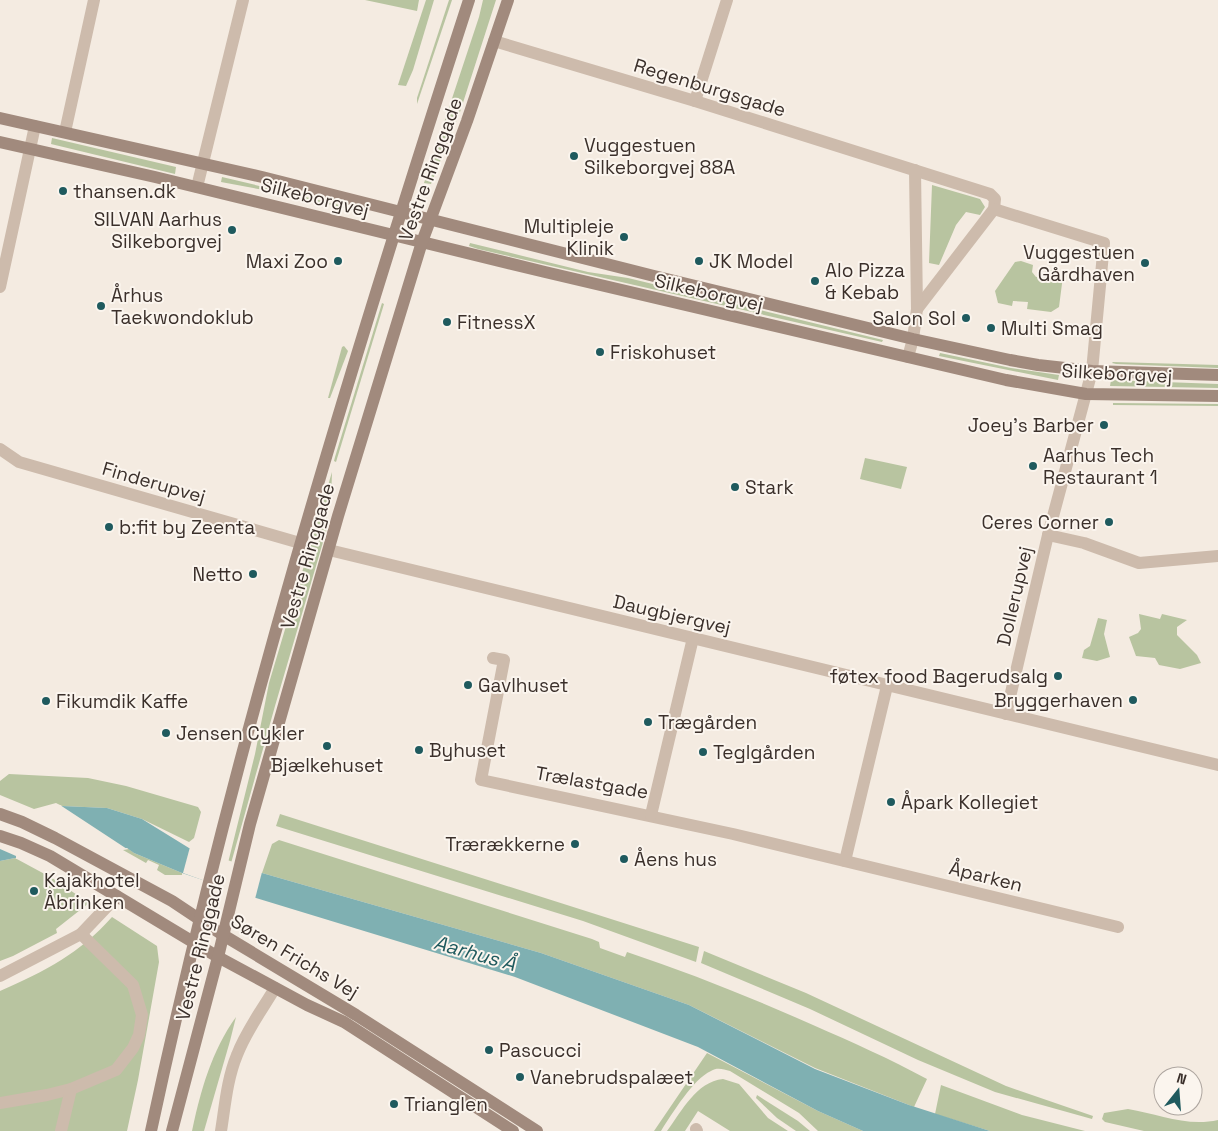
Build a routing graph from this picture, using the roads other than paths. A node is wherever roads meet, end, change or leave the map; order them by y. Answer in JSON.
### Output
{"nodes":[{"id":1,"x":94,"y":0,"type":"edge"},
{"id":2,"x":243,"y":0,"type":"edge"},
{"id":3,"x":469,"y":0,"type":"edge"},
{"id":4,"x":508,"y":0,"type":"edge"},
{"id":5,"x":727,"y":0,"type":"edge"},
{"id":6,"x":494,"y":41,"type":"junction"},
{"id":7,"x":695,"y":101,"type":"junction"},
{"id":8,"x":0,"y":118,"type":"edge"},
{"id":9,"x":35,"y":126,"type":"junction"},
{"id":10,"x":64,"y":132,"type":"junction"},
{"id":11,"x":0,"y":142,"type":"edge"},
{"id":12,"x":30,"y":148,"type":"junction"},
{"id":13,"x":203,"y":164,"type":"junction"},
{"id":14,"x":915,"y":170,"type":"junction"},
{"id":15,"x":197,"y":187,"type":"junction"},
{"id":16,"x":994,"y":209,"type":"junction"},
{"id":17,"x":400,"y":211,"type":"junction"},
{"id":18,"x":431,"y":219,"type":"junction"},
{"id":19,"x":393,"y":235,"type":"junction"},
{"id":20,"x":422,"y":242,"type":"junction"},
{"id":21,"x":2,"y":265,"type":"edge"},
{"id":22,"x":0,"y":287,"type":"edge"},
{"id":23,"x":917,"y":309,"type":"junction"},
{"id":24,"x":914,"y":339,"type":"junction"},
{"id":25,"x":908,"y":358,"type":"junction"},
{"id":26,"x":1092,"y":371,"type":"junction"},
{"id":27,"x":1218,"y":375,"type":"edge"},
{"id":28,"x":1086,"y":394,"type":"junction"},
{"id":29,"x":1218,"y":396,"type":"edge"},
{"id":30,"x":0,"y":449,"type":"edge"},
{"id":31,"x":1048,"y":535,"type":"junction"},
{"id":32,"x":300,"y":543,"type":"junction"},
{"id":33,"x":329,"y":550,"type":"junction"},
{"id":34,"x":1218,"y":556,"type":"edge"},
{"id":35,"x":693,"y":638,"type":"junction"},
{"id":36,"x":493,"y":658,"type":"dead end"},
{"id":37,"x":887,"y":686,"type":"junction"},
{"id":38,"x":1006,"y":714,"type":"junction"},
{"id":39,"x":1218,"y":765,"type":"edge"},
{"id":40,"x":4,"y":815,"type":"edge"},
{"id":41,"x":651,"y":815,"type":"junction"},
{"id":42,"x":0,"y":836,"type":"edge"},
{"id":43,"x":845,"y":861,"type":"junction"},
{"id":44,"x":117,"y":896,"type":"junction"},
{"id":45,"x":200,"y":918,"type":"junction"},
{"id":46,"x":1118,"y":927,"type":"dead end"},
{"id":47,"x":81,"y":934,"type":"junction"},
{"id":48,"x":223,"y":935,"type":"junction"},
{"id":49,"x":194,"y":942,"type":"junction"},
{"id":50,"x":218,"y":957,"type":"junction"},
{"id":51,"x":0,"y":976,"type":"edge"},
{"id":52,"x":275,"y":988,"type":"junction"},
{"id":53,"x":71,"y":1089,"type":"junction"},
{"id":54,"x":0,"y":1104,"type":"edge"},
{"id":55,"x":61,"y":1131,"type":"edge"},
{"id":56,"x":151,"y":1131,"type":"edge"},
{"id":57,"x":172,"y":1131,"type":"edge"},
{"id":58,"x":220,"y":1131,"type":"edge"},
{"id":59,"x":513,"y":1131,"type":"edge"},
{"id":60,"x":537,"y":1131,"type":"edge"}],
"edges":[{"from":1,"to":10,"type":"street"},
{"from":2,"to":13,"type":"street"},
{"from":3,"to":17,"type":"street","name":"Vestre Ringgade"},
{"from":4,"to":6,"type":"street","name":"Vestre Ringgade"},
{"from":5,"to":7,"type":"street"},
{"from":6,"to":7,"type":"street","name":"Regenburgsgade"},
{"from":6,"to":18,"type":"street","name":"Vestre Ringgade"},
{"from":7,"to":14,"type":"street","name":"Regenburgsgade"},
{"from":8,"to":9,"type":"street","name":"Silkeborgvej"},
{"from":9,"to":10,"type":"street","name":"Silkeborgvej"},
{"from":9,"to":12,"type":"street"},
{"from":10,"to":13,"type":"street","name":"Silkeborgvej"},
{"from":11,"to":12,"type":"street","name":"Silkeborgvej"},
{"from":12,"to":15,"type":"street","name":"Silkeborgvej"},
{"from":12,"to":21,"type":"street"},
{"from":13,"to":15,"type":"street"},
{"from":13,"to":17,"type":"street","name":"Silkeborgvej"},
{"from":14,"to":16,"type":"street","name":"Regenburgsgade"},
{"from":14,"to":23,"type":"street"},
{"from":15,"to":19,"type":"street","name":"Silkeborgvej"},
{"from":16,"to":23,"type":"street"},
{"from":16,"to":26,"type":"street","name":"Dollerupvej"},
{"from":17,"to":18,"type":"street","name":"Silkeborgvej"},
{"from":17,"to":19,"type":"street","name":"Vestre Ringgade"},
{"from":18,"to":20,"type":"street","name":"Vestre Ringgade"},
{"from":18,"to":24,"type":"street","name":"Silkeborgvej"},
{"from":19,"to":20,"type":"street","name":"Silkeborgvej"},
{"from":19,"to":32,"type":"street","name":"Vestre Ringgade"},
{"from":20,"to":25,"type":"street","name":"Silkeborgvej"},
{"from":20,"to":33,"type":"street","name":"Vestre Ringgade"},
{"from":21,"to":22,"type":"street"},
{"from":23,"to":24,"type":"street"},
{"from":24,"to":25,"type":"street"},
{"from":24,"to":26,"type":"street","name":"Silkeborgvej"},
{"from":25,"to":28,"type":"street","name":"Silkeborgvej"},
{"from":26,"to":27,"type":"street","name":"Silkeborgvej"},
{"from":26,"to":28,"type":"street","name":"Dollerupvej"},
{"from":28,"to":29,"type":"street","name":"Silkeborgvej"},
{"from":28,"to":31,"type":"street","name":"Dollerupvej"},
{"from":30,"to":32,"type":"street","name":"Finderupvej"},
{"from":31,"to":34,"type":"street"},
{"from":31,"to":38,"type":"street","name":"Dollerupvej"},
{"from":32,"to":45,"type":"street","name":"Vestre Ringgade"},
{"from":33,"to":35,"type":"street","name":"Daugbjergvej"},
{"from":33,"to":48,"type":"street","name":"Vestre Ringgade"},
{"from":35,"to":37,"type":"street","name":"Daugbjergvej"},
{"from":35,"to":41,"type":"street","name":"Trælastgade"},
{"from":36,"to":41,"type":"street","name":"Trælastgade"},
{"from":37,"to":38,"type":"street","name":"Daugbjergvej"},
{"from":37,"to":43,"type":"street"},
{"from":38,"to":39,"type":"street","name":"Daugbjergvej"},
{"from":40,"to":45,"type":"street","name":"Søren Frichs Vej"},
{"from":41,"to":43,"type":"street","name":"Åparken"},
{"from":42,"to":44,"type":"street","name":"Søren Frichs Vej"},
{"from":43,"to":46,"type":"street","name":"Åparken"},
{"from":44,"to":47,"type":"street"},
{"from":44,"to":49,"type":"street","name":"Søren Frichs Vej"},
{"from":45,"to":48,"type":"street","name":"Søren Frichs Vej"},
{"from":45,"to":49,"type":"street","name":"Vestre Ringgade"},
{"from":47,"to":51,"type":"street"},
{"from":47,"to":53,"type":"street"},
{"from":48,"to":50,"type":"street","name":"Vestre Ringgade"},
{"from":48,"to":60,"type":"street","name":"Søren Frichs Vej"},
{"from":49,"to":50,"type":"street","name":"Søren Frichs Vej"},
{"from":49,"to":56,"type":"street","name":"Vestre Ringgade"},
{"from":50,"to":52,"type":"street","name":"Søren Frichs Vej"},
{"from":50,"to":57,"type":"street","name":"Vestre Ringgade"},
{"from":52,"to":58,"type":"street"},
{"from":52,"to":59,"type":"street","name":"Søren Frichs Vej"},
{"from":53,"to":54,"type":"street"},
{"from":53,"to":55,"type":"street"}]}
